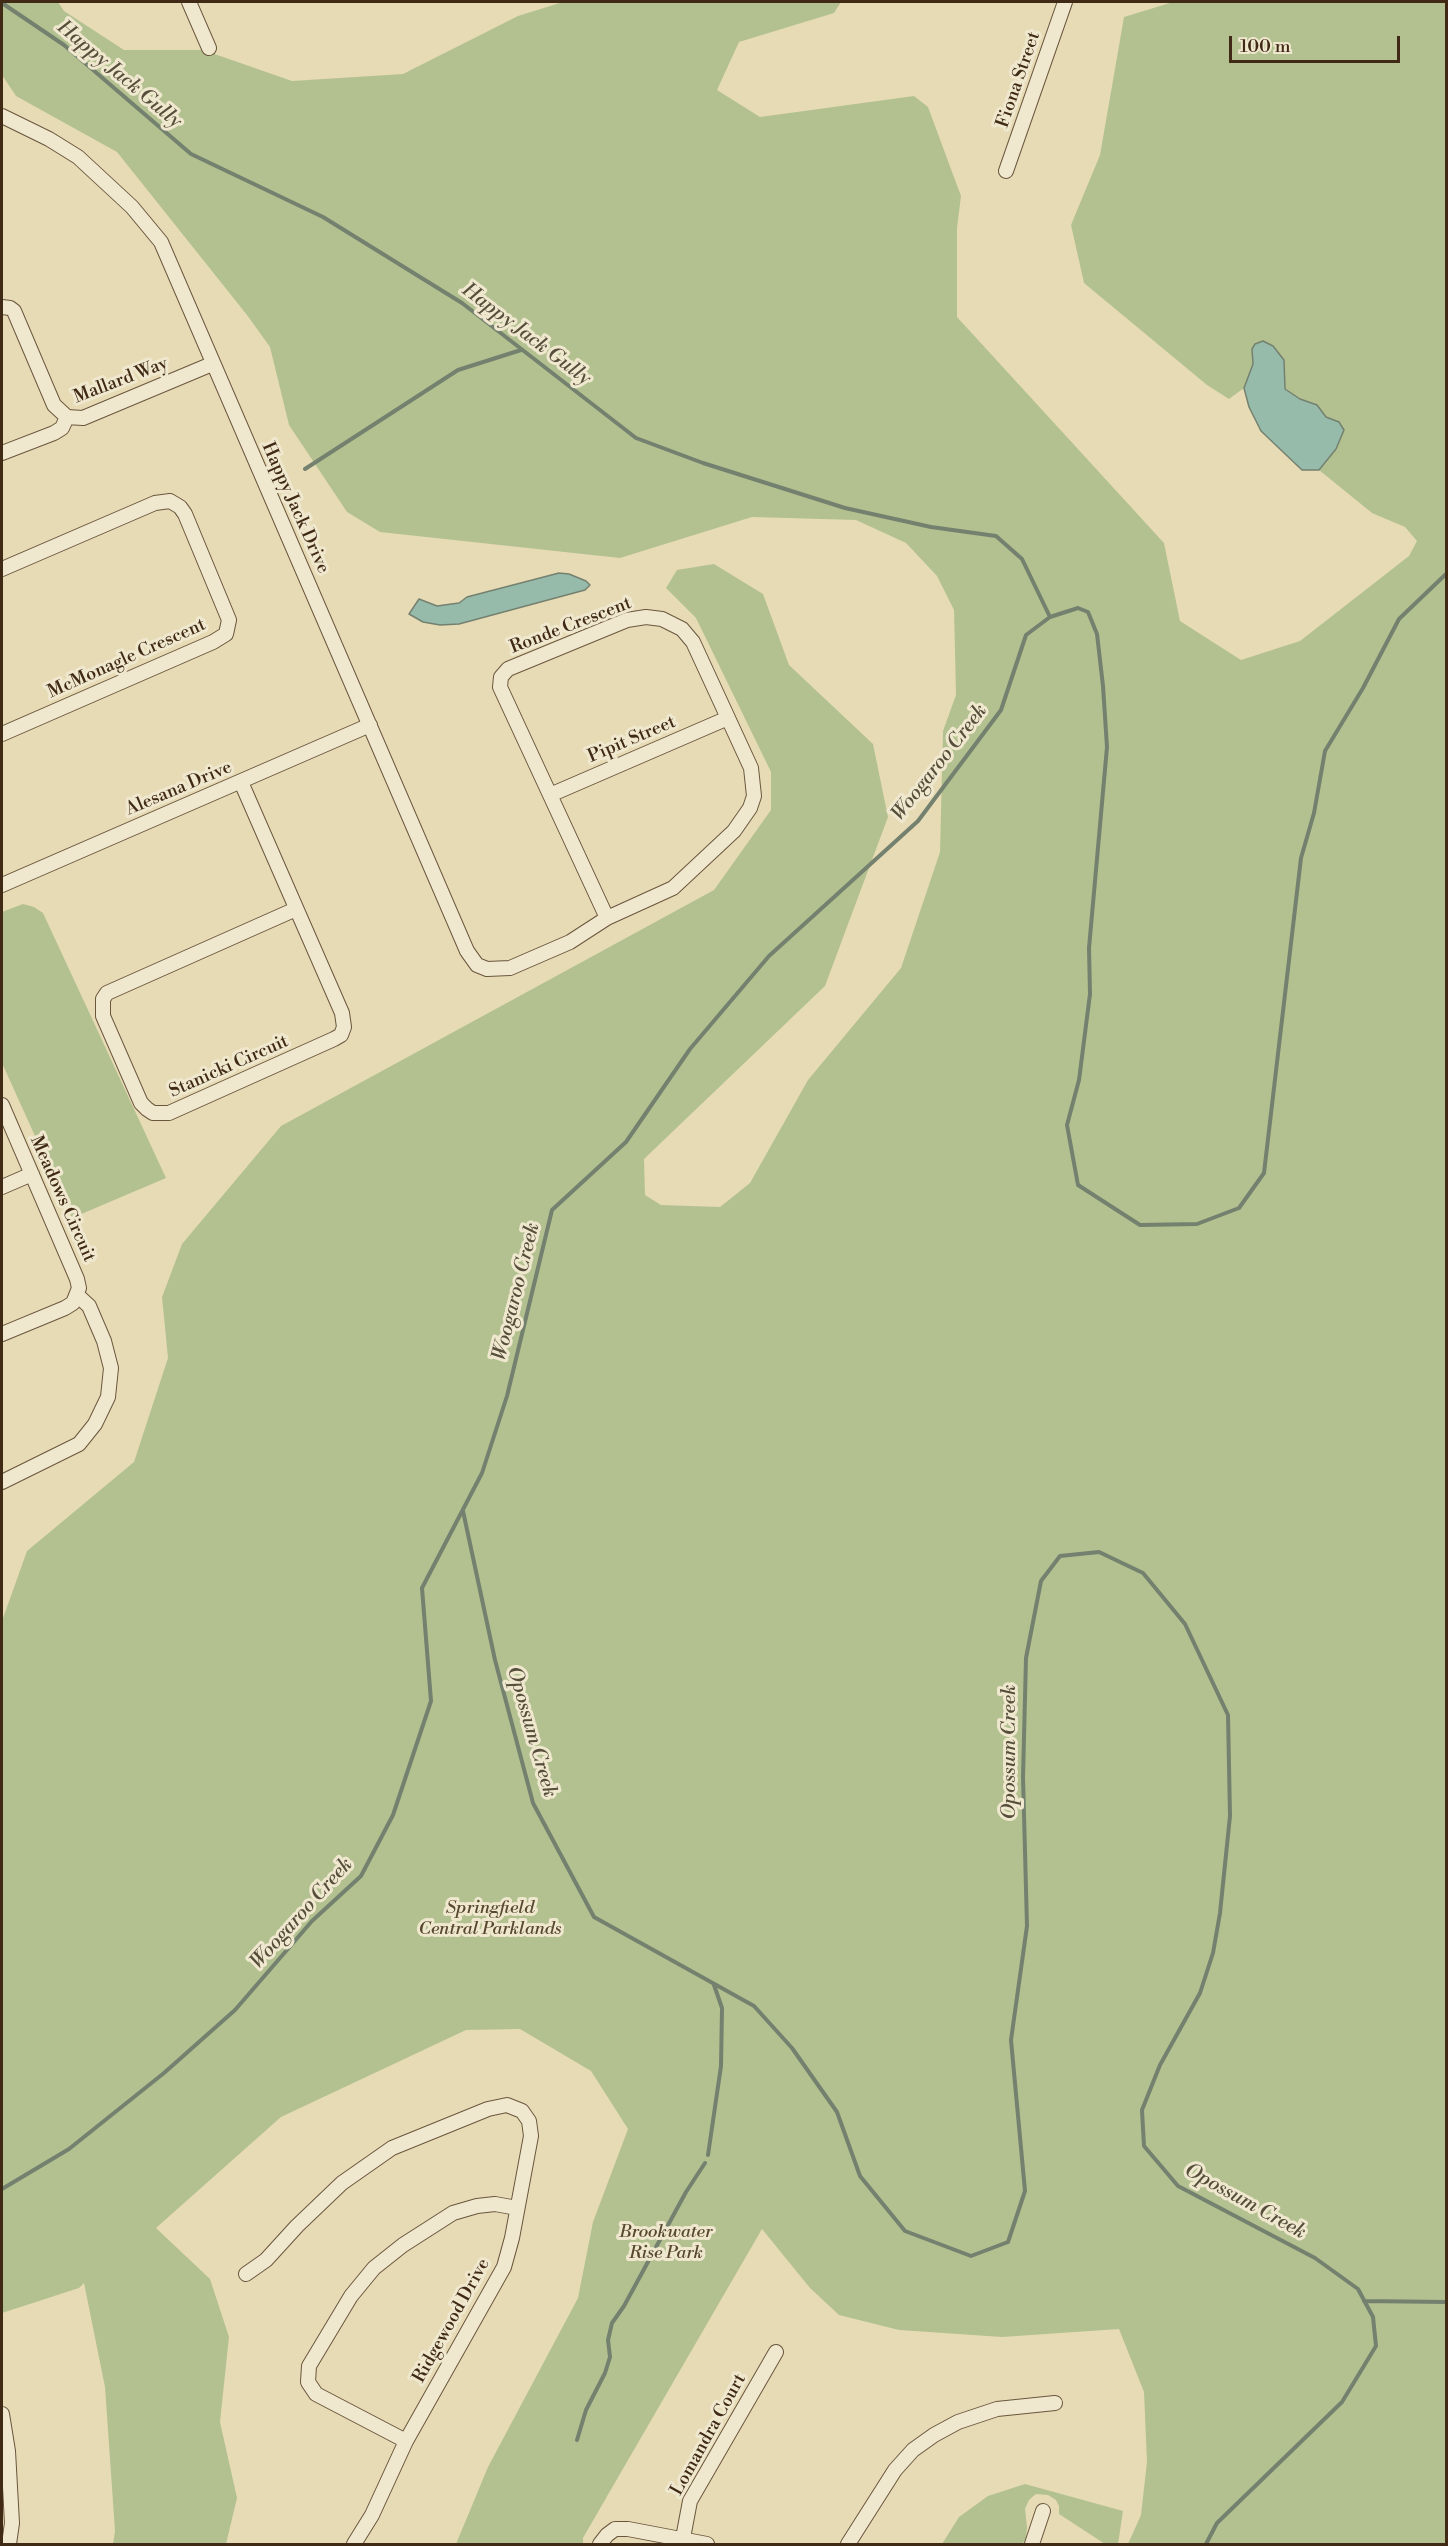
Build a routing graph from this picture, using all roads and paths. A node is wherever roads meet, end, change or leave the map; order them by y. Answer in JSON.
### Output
{"nodes":[{"id":1,"x":189,"y":2,"type":"edge"},
{"id":2,"x":1065,"y":2,"type":"edge"},
{"id":3,"x":209,"y":48,"type":"dead end"},
{"id":4,"x":2,"y":116,"type":"edge"},
{"id":5,"x":1006,"y":171,"type":"dead end"},
{"id":6,"x":2,"y":307,"type":"edge"},
{"id":7,"x":212,"y":364,"type":"junction"},
{"id":8,"x":67,"y":417,"type":"junction"},
{"id":9,"x":2,"y":453,"type":"edge"},
{"id":10,"x":2,"y":568,"type":"edge"},
{"id":11,"x":728,"y":718,"type":"junction"},
{"id":12,"x":370,"y":725,"type":"junction"},
{"id":13,"x":2,"y":734,"type":"edge"},
{"id":14,"x":241,"y":782,"type":"junction"},
{"id":15,"x":550,"y":795,"type":"junction"},
{"id":16,"x":2,"y":885,"type":"edge"},
{"id":17,"x":296,"y":909,"type":"junction"},
{"id":18,"x":607,"y":918,"type":"junction"},
{"id":19,"x":487,"y":969,"type":"joint"},
{"id":20,"x":2,"y":1104,"type":"edge"},
{"id":21,"x":32,"y":1174,"type":"junction"},
{"id":22,"x":2,"y":1187,"type":"edge"},
{"id":23,"x":77,"y":1295,"type":"junction"},
{"id":24,"x":2,"y":1334,"type":"edge"},
{"id":25,"x":2,"y":1482,"type":"edge"},
{"id":26,"x":517,"y":2208,"type":"junction"},
{"id":27,"x":246,"y":2274,"type":"dead end"},
{"id":28,"x":776,"y":2352,"type":"dead end"},
{"id":29,"x":1054,"y":2403,"type":"dead end"},
{"id":30,"x":2,"y":2414,"type":"edge"},
{"id":31,"x":406,"y":2440,"type":"junction"},
{"id":32,"x":1043,"y":2511,"type":"dead end"},
{"id":33,"x":683,"y":2538,"type":"junction"},
{"id":34,"x":9,"y":2544,"type":"edge"},
{"id":35,"x":354,"y":2544,"type":"edge"},
{"id":36,"x":600,"y":2544,"type":"edge"},
{"id":37,"x":707,"y":2544,"type":"edge"},
{"id":38,"x":848,"y":2544,"type":"edge"},
{"id":39,"x":1032,"y":2544,"type":"edge"}],
"edges":[{"from":1,"to":3,"type":"street"},
{"from":2,"to":5,"type":"street","name":"Fiona Street"},
{"from":4,"to":7,"type":"street","name":"Happy Jack Drive"},
{"from":6,"to":8,"type":"street","name":"Mallard Way"},
{"from":7,"to":8,"type":"street","name":"Mallard Way"},
{"from":7,"to":12,"type":"street","name":"Happy Jack Drive"},
{"from":8,"to":9,"type":"street"},
{"from":10,"to":13,"type":"street","name":"McMonagle Crescent"},
{"from":11,"to":15,"type":"street","name":"Pipit Street"},
{"from":11,"to":15,"type":"street","name":"Ronde Crescent"},
{"from":11,"to":18,"type":"street","name":"Ronde Crescent"},
{"from":12,"to":14,"type":"street","name":"Alesana Drive"},
{"from":12,"to":19,"type":"street","name":"Happy Jack Drive"},
{"from":14,"to":16,"type":"street","name":"Alesana Drive"},
{"from":14,"to":17,"type":"street","name":"Stanicki Circuit"},
{"from":15,"to":18,"type":"street","name":"Ronde Crescent"},
{"from":17,"to":17,"type":"street","name":"Stanicki Circuit"},
{"from":18,"to":19,"type":"street","name":"Ronde Crescent"},
{"from":20,"to":21,"type":"street","name":"Meadows Circuit"},
{"from":21,"to":22,"type":"street"},
{"from":21,"to":23,"type":"street","name":"Meadows Circuit"},
{"from":23,"to":24,"type":"street"},
{"from":23,"to":25,"type":"street"},
{"from":26,"to":27,"type":"street","name":"Ridgewood Drive"},
{"from":26,"to":31,"type":"street","name":"Ridgewood Drive"},
{"from":26,"to":31,"type":"street"},
{"from":28,"to":33,"type":"street","name":"Lomandra Court"},
{"from":29,"to":38,"type":"street"},
{"from":30,"to":34,"type":"street"},
{"from":31,"to":35,"type":"street","name":"Ridgewood Drive"},
{"from":32,"to":39,"type":"street"},
{"from":33,"to":36,"type":"street"},
{"from":33,"to":37,"type":"street"}]}
